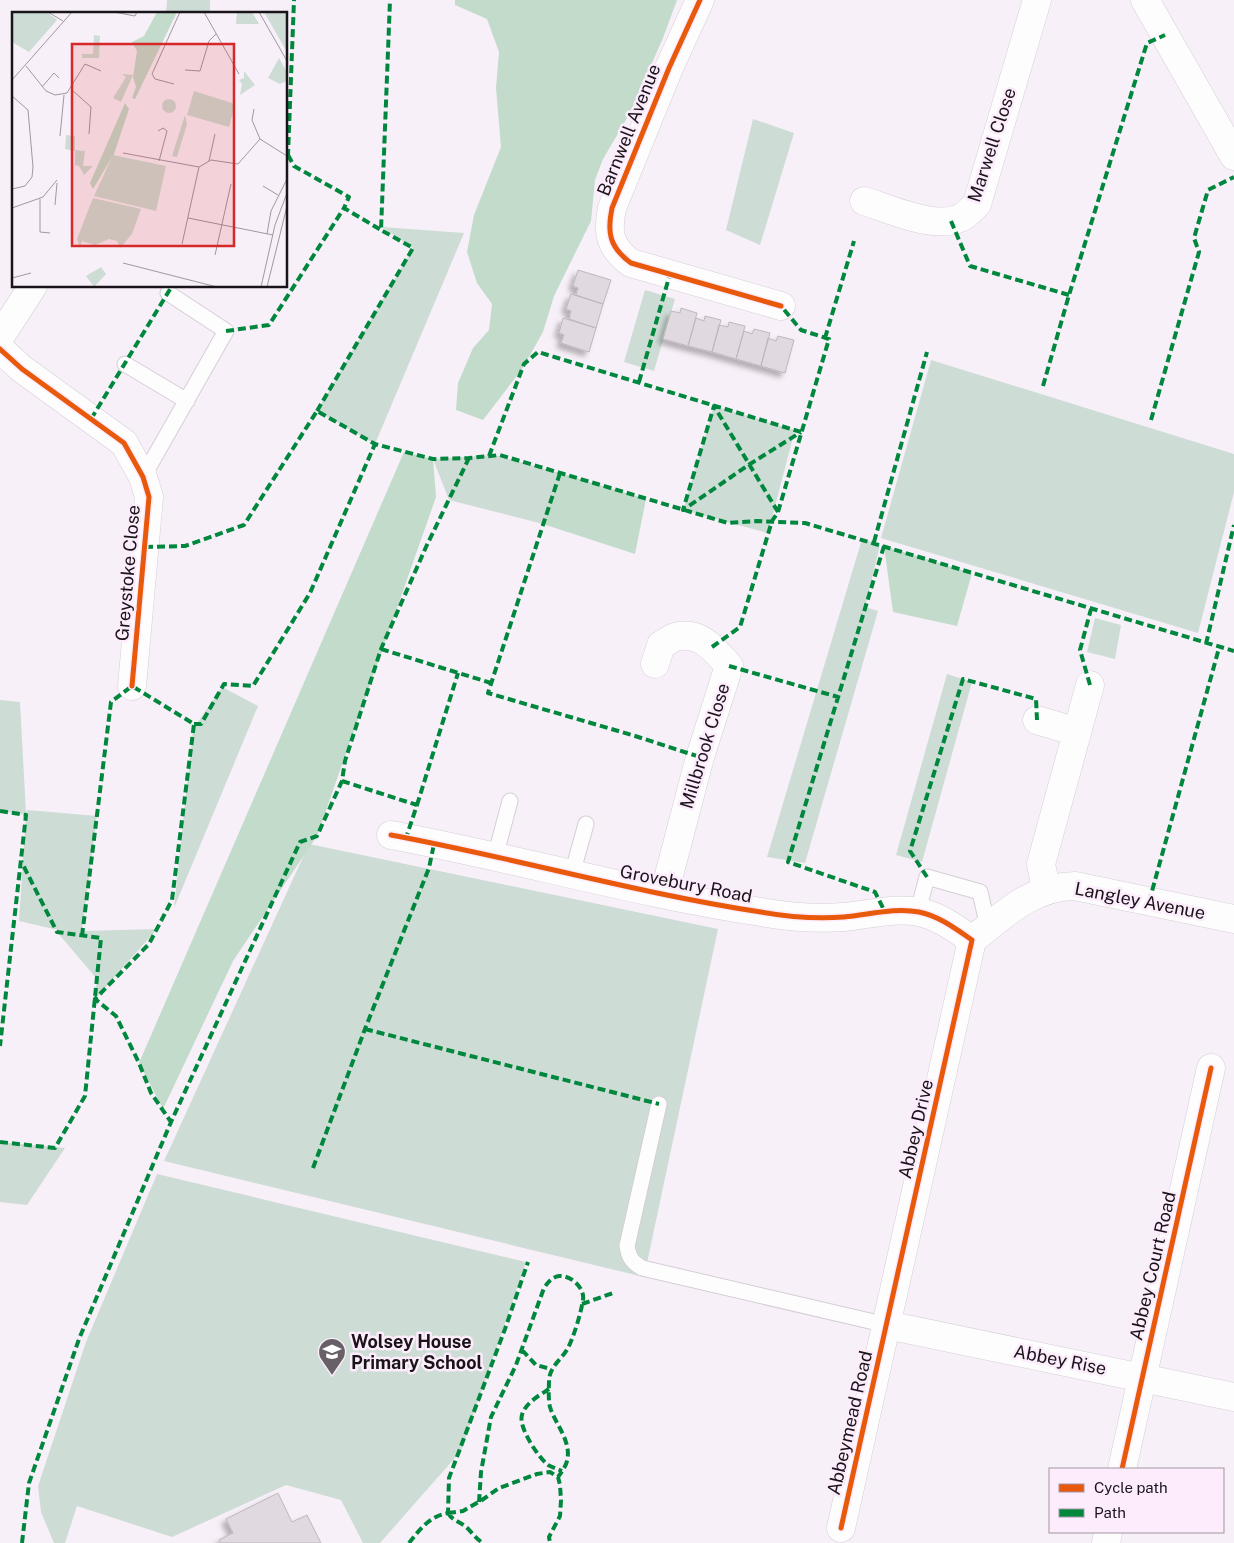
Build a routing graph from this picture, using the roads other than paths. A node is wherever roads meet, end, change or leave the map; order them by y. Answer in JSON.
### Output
{"nodes":[{"id":1,"x":700,"y":0,"type":"edge"},
{"id":2,"x":1037,"y":0,"type":"edge"},
{"id":3,"x":1145,"y":0,"type":"edge"},
{"id":4,"x":1234,"y":156,"type":"edge"},
{"id":5,"x":864,"y":201,"type":"dead end"},
{"id":6,"x":32,"y":288,"type":"edge"},
{"id":7,"x":168,"y":293,"type":"dead end"},
{"id":8,"x":781,"y":306,"type":"dead end"},
{"id":9,"x":0,"y":337,"type":"edge"},
{"id":10,"x":0,"y":348,"type":"edge"},
{"id":11,"x":125,"y":364,"type":"dead end"},
{"id":12,"x":187,"y":401,"type":"junction"},
{"id":13,"x":144,"y":477,"type":"junction"},
{"id":14,"x":655,"y":664,"type":"dead end"},
{"id":15,"x":1090,"y":685,"type":"dead end"},
{"id":16,"x":132,"y":686,"type":"dead end"},
{"id":17,"x":1037,"y":720,"type":"dead end"},
{"id":18,"x":1077,"y":732,"type":"junction"},
{"id":19,"x":510,"y":801,"type":"dead end"},
{"id":20,"x":586,"y":824,"type":"dead end"},
{"id":21,"x":391,"y":835,"type":"dead end"},
{"id":22,"x":495,"y":858,"type":"junction"},
{"id":23,"x":572,"y":874,"type":"junction"},
{"id":24,"x":1046,"y":889,"type":"junction"},
{"id":25,"x":664,"y":894,"type":"junction"},
{"id":26,"x":918,"y":911,"type":"junction"},
{"id":27,"x":1234,"y":919,"type":"edge"},
{"id":28,"x":980,"y":933,"type":"junction"},
{"id":29,"x":1211,"y":1068,"type":"dead end"},
{"id":30,"x":659,"y":1104,"type":"dead end"},
{"id":31,"x":887,"y":1324,"type":"junction"},
{"id":32,"x":1142,"y":1376,"type":"junction"},
{"id":33,"x":1234,"y":1396,"type":"edge"},
{"id":34,"x":1122,"y":1468,"type":"edge"},
{"id":35,"x":840,"y":1528,"type":"dead end"}],
"edges":[{"from":1,"to":8,"type":"street","name":"Barnwell Avenue"},
{"from":2,"to":5,"type":"street","name":"Marwell Close"},
{"from":3,"to":4,"type":"street"},
{"from":6,"to":9,"type":"street"},
{"from":7,"to":12,"type":"lane"},
{"from":10,"to":13,"type":"street","name":"Greystoke Close"},
{"from":11,"to":12,"type":"lane"},
{"from":12,"to":13,"type":"lane"},
{"from":13,"to":16,"type":"street","name":"Greystoke Close"},
{"from":14,"to":25,"type":"street","name":"Millbrook Close"},
{"from":15,"to":18,"type":"street"},
{"from":17,"to":18,"type":"street"},
{"from":18,"to":24,"type":"street"},
{"from":19,"to":22,"type":"lane"},
{"from":20,"to":23,"type":"lane"},
{"from":21,"to":22,"type":"street","name":"Grovebury Road"},
{"from":22,"to":23,"type":"street","name":"Grovebury Road"},
{"from":23,"to":25,"type":"street","name":"Grovebury Road"},
{"from":24,"to":27,"type":"street","name":"Langley Avenue"},
{"from":24,"to":28,"type":"street","name":"Langley Avenue"},
{"from":25,"to":26,"type":"street","name":"Grovebury Road"},
{"from":26,"to":28,"type":"street","name":"Grovebury Road"},
{"from":26,"to":28,"type":"lane"},
{"from":28,"to":31,"type":"street","name":"Abbey Drive"},
{"from":29,"to":32,"type":"street","name":"Abbey Court Road"},
{"from":30,"to":31,"type":"lane"},
{"from":31,"to":32,"type":"street","name":"Abbey Rise"},
{"from":31,"to":35,"type":"street","name":"Abbeymead Road"},
{"from":32,"to":33,"type":"street","name":"Abbey Rise"},
{"from":32,"to":34,"type":"street","name":"Abbey Court Road"}]}
